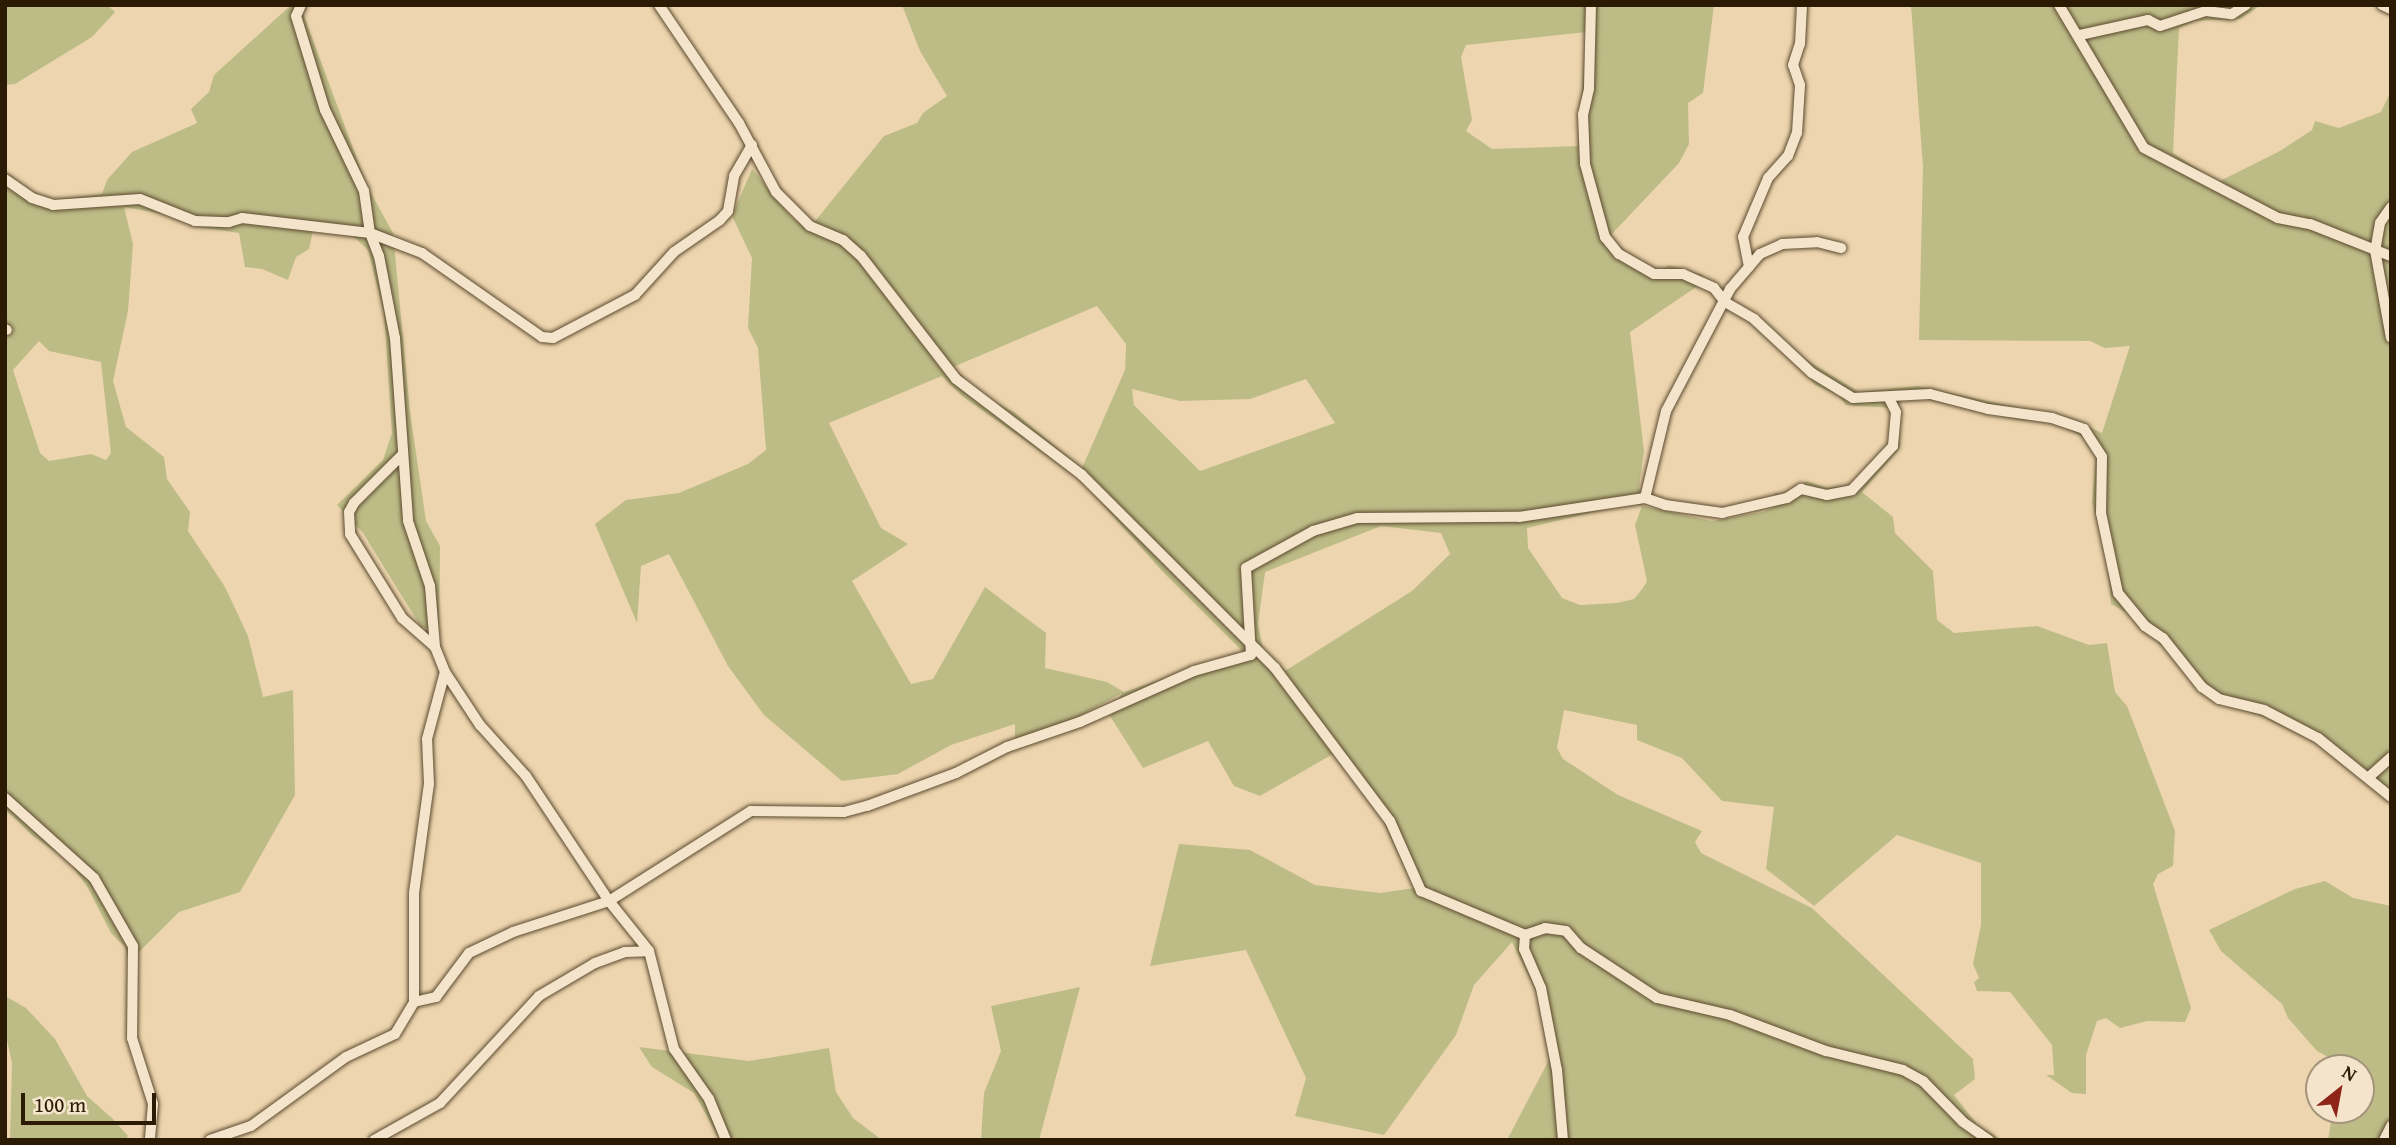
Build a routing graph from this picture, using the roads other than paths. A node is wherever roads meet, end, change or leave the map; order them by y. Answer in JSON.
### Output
{"nodes":[{"id":1,"x":301,"y":5,"type":"edge"},
{"id":2,"x":659,"y":5,"type":"edge"},
{"id":3,"x":1591,"y":5,"type":"edge"},
{"id":4,"x":1802,"y":5,"type":"edge"},
{"id":5,"x":2059,"y":5,"type":"edge"},
{"id":6,"x":2246,"y":5,"type":"edge"},
{"id":7,"x":2382,"y":5,"type":"edge"},
{"id":8,"x":2391,"y":9,"type":"edge"},
{"id":9,"x":2080,"y":36,"type":"junction"},
{"id":10,"x":752,"y":145,"type":"junction"},
{"id":11,"x":5,"y":179,"type":"edge"},
{"id":12,"x":2391,"y":206,"type":"edge"},
{"id":13,"x":370,"y":233,"type":"junction"},
{"id":14,"x":1841,"y":248,"type":"dead end"},
{"id":15,"x":2375,"y":250,"type":"junction"},
{"id":16,"x":2391,"y":256,"type":"edge"},
{"id":17,"x":1748,"y":267,"type":"junction"},
{"id":18,"x":1725,"y":302,"type":"junction"},
{"id":19,"x":2391,"y":338,"type":"edge"},
{"id":20,"x":1889,"y":398,"type":"junction"},
{"id":21,"x":402,"y":455,"type":"junction"},
{"id":22,"x":1645,"y":498,"type":"junction"},
{"id":23,"x":1249,"y":646,"type":"junction"},
{"id":24,"x":435,"y":647,"type":"junction"},
{"id":25,"x":444,"y":672,"type":"junction"},
{"id":26,"x":2391,"y":757,"type":"edge"},
{"id":27,"x":2369,"y":776,"type":"junction"},
{"id":28,"x":2391,"y":797,"type":"edge"},
{"id":29,"x":5,"y":798,"type":"edge"},
{"id":30,"x":609,"y":901,"type":"junction"},
{"id":31,"x":1525,"y":935,"type":"junction"},
{"id":32,"x":649,"y":951,"type":"junction"},
{"id":33,"x":414,"y":1002,"type":"junction"},
{"id":34,"x":2391,"y":1126,"type":"edge"},
{"id":35,"x":150,"y":1140,"type":"edge"},
{"id":36,"x":211,"y":1140,"type":"edge"},
{"id":37,"x":374,"y":1140,"type":"edge"},
{"id":38,"x":726,"y":1140,"type":"edge"},
{"id":39,"x":1563,"y":1140,"type":"edge"},
{"id":40,"x":1989,"y":1140,"type":"edge"},
{"id":41,"x":2384,"y":1140,"type":"edge"}],
"edges":[{"from":1,"to":13,"type":"street"},
{"from":2,"to":10,"type":"street"},
{"from":3,"to":18,"type":"street"},
{"from":4,"to":17,"type":"street"},
{"from":5,"to":9,"type":"street"},
{"from":6,"to":9,"type":"street"},
{"from":7,"to":8,"type":"street"},
{"from":9,"to":15,"type":"street"},
{"from":10,"to":13,"type":"street"},
{"from":10,"to":23,"type":"street"},
{"from":11,"to":13,"type":"street"},
{"from":12,"to":15,"type":"street"},
{"from":13,"to":21,"type":"street"},
{"from":14,"to":17,"type":"street"},
{"from":15,"to":16,"type":"street"},
{"from":15,"to":19,"type":"street"},
{"from":17,"to":18,"type":"street"},
{"from":18,"to":20,"type":"street"},
{"from":18,"to":22,"type":"street"},
{"from":20,"to":22,"type":"street"},
{"from":20,"to":27,"type":"street"},
{"from":21,"to":24,"type":"street"},
{"from":21,"to":24,"type":"street"},
{"from":22,"to":23,"type":"street"},
{"from":23,"to":30,"type":"street"},
{"from":23,"to":31,"type":"street"},
{"from":24,"to":25,"type":"street"},
{"from":25,"to":30,"type":"street"},
{"from":25,"to":33,"type":"street"},
{"from":26,"to":27,"type":"street"},
{"from":27,"to":28,"type":"street"},
{"from":29,"to":35,"type":"street"},
{"from":30,"to":32,"type":"street"},
{"from":30,"to":33,"type":"street"},
{"from":31,"to":39,"type":"street"},
{"from":31,"to":40,"type":"street"},
{"from":32,"to":37,"type":"street"},
{"from":32,"to":38,"type":"street"},
{"from":33,"to":36,"type":"street"},
{"from":34,"to":41,"type":"street"}]}
